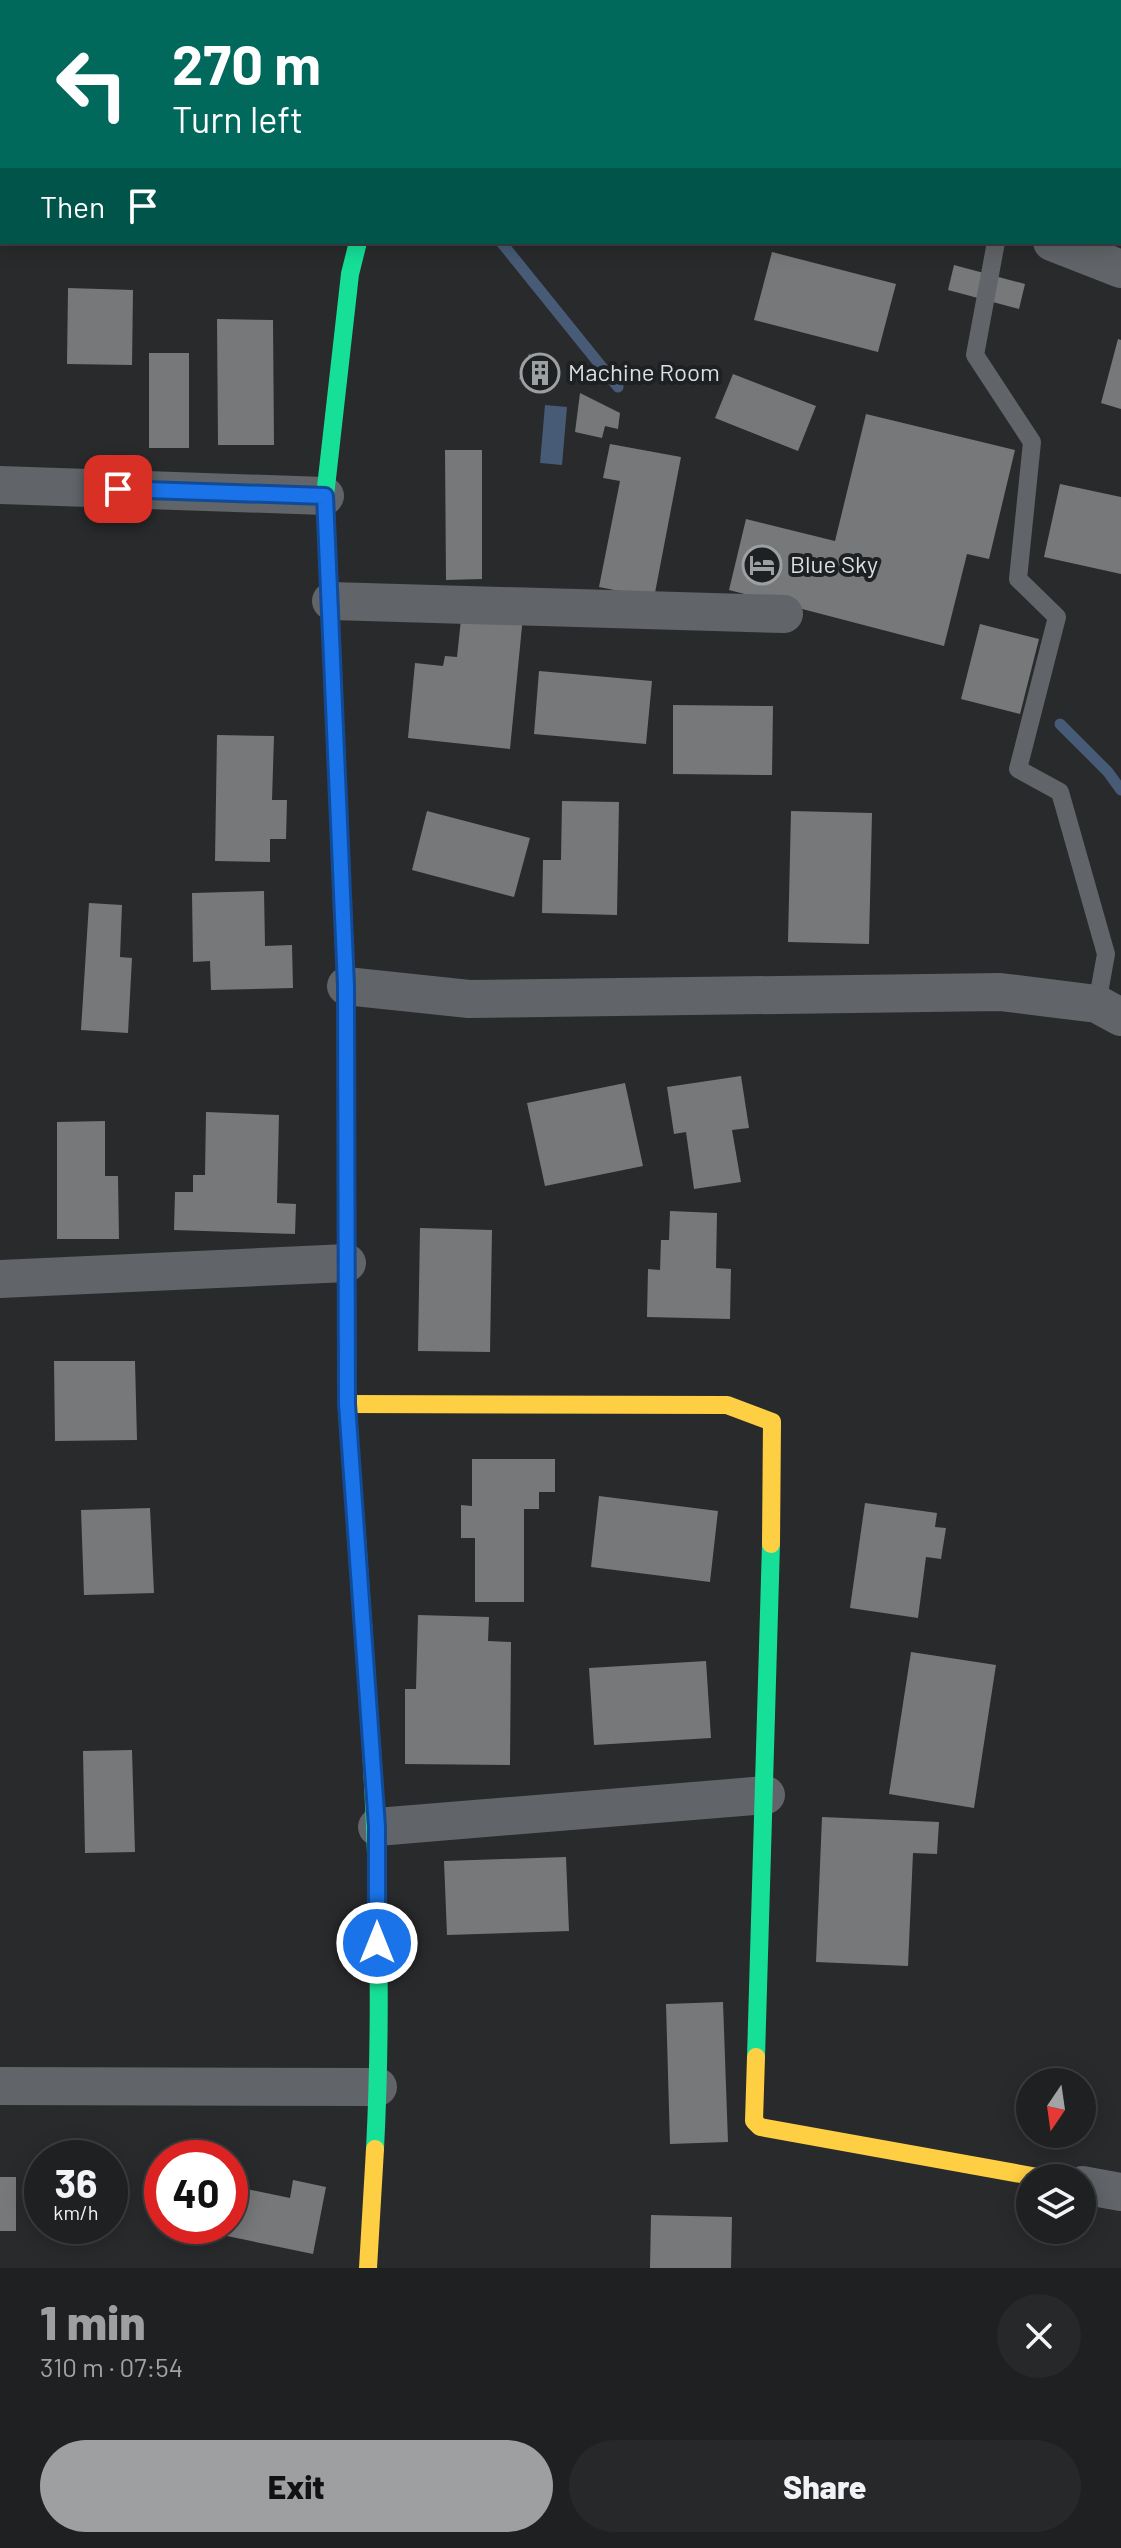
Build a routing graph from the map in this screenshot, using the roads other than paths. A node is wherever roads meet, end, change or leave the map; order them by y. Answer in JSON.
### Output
{"nodes":[{"id":1,"x":358,"y":244,"type":"edge"},
{"id":2,"x":996,"y":244,"type":"edge"},
{"id":3,"x":1057,"y":244,"type":"edge"},
{"id":4,"x":1121,"y":269,"type":"edge"},
{"id":5,"x":0,"y":485,"type":"edge"},
{"id":6,"x":325,"y":496,"type":"junction"},
{"id":7,"x":331,"y":601,"type":"junction"},
{"id":8,"x":784,"y":614,"type":"dead end"},
{"id":9,"x":346,"y":986,"type":"junction"},
{"id":10,"x":1109,"y":1010,"type":"edge"},
{"id":11,"x":347,"y":1263,"type":"junction"},
{"id":12,"x":0,"y":1279,"type":"edge"},
{"id":13,"x":347,"y":1404,"type":"junction"},
{"id":14,"x":766,"y":1795,"type":"junction"},
{"id":15,"x":377,"y":1827,"type":"junction"},
{"id":16,"x":0,"y":2086,"type":"edge"},
{"id":17,"x":378,"y":2087,"type":"junction"},
{"id":18,"x":1016,"y":2173,"type":"edge"},
{"id":19,"x":1096,"y":2188,"type":"edge"},
{"id":20,"x":1121,"y":2192,"type":"edge"},
{"id":21,"x":368,"y":2268,"type":"edge"}],
"edges":[{"from":1,"to":6,"type":"street"},
{"from":2,"to":10,"type":"lane"},
{"from":3,"to":4,"type":"street"},
{"from":5,"to":6,"type":"street"},
{"from":6,"to":7,"type":"street"},
{"from":7,"to":8,"type":"street"},
{"from":7,"to":9,"type":"street"},
{"from":9,"to":10,"type":"street"},
{"from":9,"to":11,"type":"street"},
{"from":11,"to":12,"type":"street"},
{"from":11,"to":13,"type":"street"},
{"from":13,"to":14,"type":"street"},
{"from":13,"to":15,"type":"street"},
{"from":14,"to":15,"type":"street"},
{"from":14,"to":18,"type":"street"},
{"from":15,"to":17,"type":"street"},
{"from":16,"to":17,"type":"street"},
{"from":17,"to":21,"type":"street"},
{"from":19,"to":20,"type":"street"}]}
